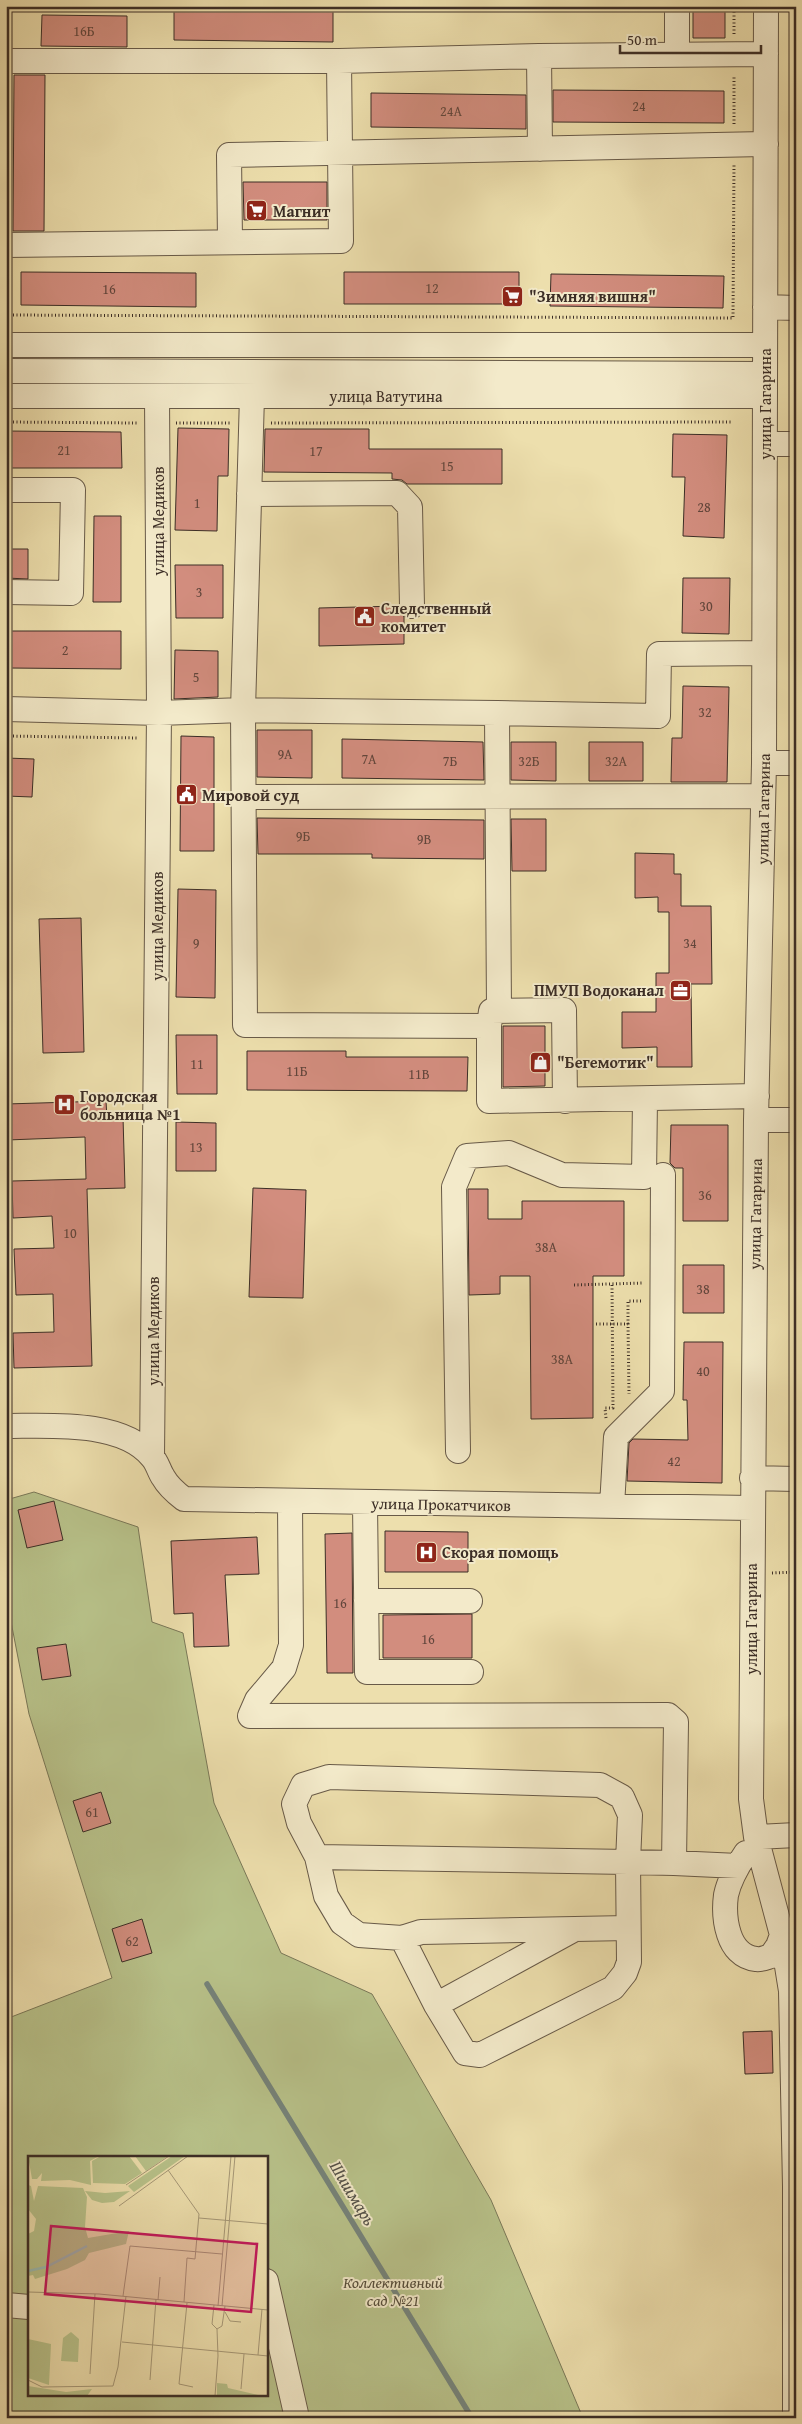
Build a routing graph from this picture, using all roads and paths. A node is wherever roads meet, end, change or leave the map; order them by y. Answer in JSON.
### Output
{"nodes":[{"id":1,"x":677,"y":6,"type":"edge"},
{"id":2,"x":766,"y":6,"type":"edge"},
{"id":3,"x":678,"y":54,"type":"junction"},
{"id":4,"x":766,"y":54,"type":"junction"},
{"id":5,"x":539,"y":56,"type":"junction"},
{"id":6,"x":6,"y":61,"type":"edge"},
{"id":7,"x":339,"y":61,"type":"junction"},
{"id":8,"x":766,"y":144,"type":"junction"},
{"id":9,"x":540,"y":149,"type":"junction"},
{"id":10,"x":339,"y":152,"type":"junction"},
{"id":11,"x":230,"y":242,"type":"junction"},
{"id":12,"x":6,"y":245,"type":"edge"},
{"id":13,"x":765,"y":307,"type":"junction"},
{"id":14,"x":796,"y":308,"type":"edge"},
{"id":15,"x":6,"y":315,"type":"edge"},
{"id":16,"x":733,"y":318,"type":"dead end"},
{"id":17,"x":6,"y":345,"type":"edge"},
{"id":18,"x":765,"y":345,"type":"junction"},
{"id":19,"x":6,"y":370,"type":"edge"},
{"id":20,"x":765,"y":385,"type":"junction"},
{"id":21,"x":6,"y":396,"type":"edge"},
{"id":22,"x":157,"y":396,"type":"junction"},
{"id":23,"x":252,"y":396,"type":"junction"},
{"id":24,"x":6,"y":422,"type":"edge"},
{"id":25,"x":733,"y":422,"type":"dead end"},
{"id":26,"x":251,"y":423,"type":"junction"},
{"id":27,"x":158,"y":424,"type":"junction"},
{"id":28,"x":765,"y":444,"type":"junction"},
{"id":29,"x":796,"y":444,"type":"edge"},
{"id":30,"x":6,"y":490,"type":"edge"},
{"id":31,"x":249,"y":494,"type":"junction"},
{"id":32,"x":6,"y":592,"type":"edge"},
{"id":33,"x":412,"y":606,"type":"dead end"},
{"id":34,"x":764,"y":652,"type":"junction"},
{"id":35,"x":6,"y":709,"type":"edge"},
{"id":36,"x":243,"y":710,"type":"junction"},
{"id":37,"x":159,"y":713,"type":"junction"},
{"id":38,"x":497,"y":713,"type":"junction"},
{"id":39,"x":6,"y":736,"type":"edge"},
{"id":40,"x":158,"y":738,"type":"junction"},
{"id":41,"x":764,"y":763,"type":"junction"},
{"id":42,"x":796,"y":763,"type":"edge"},
{"id":43,"x":764,"y":796,"type":"junction"},
{"id":44,"x":243,"y":797,"type":"junction"},
{"id":45,"x":498,"y":797,"type":"junction"},
{"id":46,"x":494,"y":1019,"type":"junction"},
{"id":47,"x":757,"y":1096,"type":"junction"},
{"id":48,"x":645,"y":1099,"type":"junction"},
{"id":49,"x":565,"y":1101,"type":"junction"},
{"id":50,"x":756,"y":1120,"type":"junction"},
{"id":51,"x":796,"y":1120,"type":"edge"},
{"id":52,"x":663,"y":1175,"type":"dead end"},
{"id":53,"x":645,"y":1274,"type":"dead end"},
{"id":54,"x":612,"y":1284,"type":"junction"},
{"id":55,"x":574,"y":1285,"type":"dead end"},
{"id":56,"x":662,"y":1301,"type":"junction"},
{"id":57,"x":596,"y":1324,"type":"dead end"},
{"id":58,"x":612,"y":1324,"type":"junction"},
{"id":59,"x":628,"y":1324,"type":"junction"},
{"id":60,"x":629,"y":1399,"type":"dead end"},
{"id":61,"x":6,"y":1426,"type":"edge"},
{"id":62,"x":616,"y":1437,"type":"junction"},
{"id":63,"x":458,"y":1452,"type":"dead end"},
{"id":64,"x":152,"y":1457,"type":"junction"},
{"id":65,"x":752,"y":1478,"type":"junction"},
{"id":66,"x":796,"y":1478,"type":"edge"},
{"id":67,"x":290,"y":1502,"type":"junction"},
{"id":68,"x":365,"y":1503,"type":"junction"},
{"id":69,"x":612,"y":1506,"type":"junction"},
{"id":70,"x":752,"y":1508,"type":"junction"},
{"id":71,"x":366,"y":1601,"type":"junction"},
{"id":72,"x":470,"y":1602,"type":"dead end"},
{"id":73,"x":471,"y":1672,"type":"dead end"},
{"id":74,"x":796,"y":1835,"type":"edge"},
{"id":75,"x":756,"y":1836,"type":"junction"},
{"id":76,"x":317,"y":1857,"type":"junction"},
{"id":77,"x":628,"y":1862,"type":"junction"},
{"id":78,"x":674,"y":1863,"type":"junction"},
{"id":79,"x":738,"y":1866,"type":"junction"},
{"id":80,"x":628,"y":1928,"type":"junction"},
{"id":81,"x":576,"y":1929,"type":"junction"},
{"id":82,"x":782,"y":1935,"type":"junction"},
{"id":83,"x":402,"y":1938,"type":"junction"},
{"id":84,"x":436,"y":2005,"type":"junction"},
{"id":85,"x":268,"y":2290,"type":"edge"},
{"id":86,"x":6,"y":2304,"type":"edge"},
{"id":87,"x":28,"y":2307,"type":"edge"},
{"id":88,"x":298,"y":2418,"type":"edge"},
{"id":89,"x":795,"y":2418,"type":"edge"}],
"edges":[{"from":1,"to":3,"type":"street"},
{"from":2,"to":4,"type":"street","name":"улица Гагарина"},
{"from":3,"to":4,"type":"street"},
{"from":3,"to":5,"type":"street"},
{"from":4,"to":8,"type":"street","name":"улица Гагарина"},
{"from":5,"to":7,"type":"street"},
{"from":5,"to":9,"type":"street"},
{"from":6,"to":7,"type":"street"},
{"from":7,"to":10,"type":"street"},
{"from":8,"to":9,"type":"street"},
{"from":8,"to":13,"type":"street","name":"улица Гагарина"},
{"from":9,"to":10,"type":"street"},
{"from":10,"to":11,"type":"street"},
{"from":10,"to":11,"type":"street"},
{"from":11,"to":12,"type":"street"},
{"from":13,"to":14,"type":"street"},
{"from":13,"to":18,"type":"street","name":"улица Гагарина"},
{"from":15,"to":16,"type":"path"},
{"from":17,"to":18,"type":"street"},
{"from":18,"to":20,"type":"street","name":"улица Гагарина"},
{"from":19,"to":20,"type":"street"},
{"from":20,"to":23,"type":"street","name":"улица Ватутина"},
{"from":20,"to":28,"type":"street","name":"улица Гагарина"},
{"from":21,"to":22,"type":"street","name":"улица Ватутина"},
{"from":22,"to":23,"type":"street","name":"улица Ватутина"},
{"from":22,"to":27,"type":"street","name":"улица Медиков"},
{"from":23,"to":26,"type":"street"},
{"from":24,"to":27,"type":"path"},
{"from":25,"to":26,"type":"path"},
{"from":26,"to":27,"type":"path"},
{"from":26,"to":31,"type":"street"},
{"from":27,"to":37,"type":"street","name":"улица Медиков"},
{"from":28,"to":29,"type":"street"},
{"from":28,"to":34,"type":"street","name":"улица Гагарина"},
{"from":30,"to":32,"type":"street"},
{"from":31,"to":33,"type":"street"},
{"from":31,"to":36,"type":"street"},
{"from":34,"to":38,"type":"street"},
{"from":34,"to":41,"type":"street","name":"улица Гагарина"},
{"from":35,"to":37,"type":"street"},
{"from":36,"to":37,"type":"street"},
{"from":36,"to":38,"type":"street"},
{"from":36,"to":44,"type":"street"},
{"from":37,"to":40,"type":"street","name":"улица Медиков"},
{"from":38,"to":45,"type":"street"},
{"from":39,"to":40,"type":"path"},
{"from":40,"to":64,"type":"street","name":"улица Медиков"},
{"from":41,"to":42,"type":"street"},
{"from":41,"to":43,"type":"street","name":"улица Гагарина"},
{"from":43,"to":45,"type":"street"},
{"from":43,"to":47,"type":"street","name":"улица Гагарина"},
{"from":44,"to":45,"type":"street"},
{"from":44,"to":46,"type":"street"},
{"from":45,"to":46,"type":"street"},
{"from":46,"to":49,"type":"street"},
{"from":46,"to":49,"type":"street"},
{"from":47,"to":48,"type":"street"},
{"from":47,"to":50,"type":"street","name":"улица Гагарина"},
{"from":48,"to":49,"type":"street"},
{"from":48,"to":63,"type":"street"},
{"from":50,"to":51,"type":"street"},
{"from":50,"to":65,"type":"street","name":"улица Гагарина"},
{"from":52,"to":56,"type":"street"},
{"from":53,"to":54,"type":"path"},
{"from":54,"to":55,"type":"path"},
{"from":54,"to":58,"type":"path"},
{"from":56,"to":59,"type":"path"},
{"from":56,"to":62,"type":"street"},
{"from":57,"to":58,"type":"path"},
{"from":58,"to":59,"type":"path"},
{"from":58,"to":62,"type":"path"},
{"from":59,"to":60,"type":"path"},
{"from":61,"to":64,"type":"street"},
{"from":62,"to":69,"type":"street"},
{"from":64,"to":67,"type":"street","name":"улица Прокатчиков"},
{"from":65,"to":66,"type":"street"},
{"from":65,"to":70,"type":"street","name":"улица Гагарина"},
{"from":67,"to":68,"type":"street","name":"улица Прокатчиков"},
{"from":67,"to":78,"type":"street"},
{"from":68,"to":69,"type":"street","name":"улица Прокатчиков"},
{"from":68,"to":71,"type":"street"},
{"from":69,"to":70,"type":"street","name":"улица Прокатчиков"},
{"from":70,"to":75,"type":"street","name":"улица Гагарина"},
{"from":71,"to":72,"type":"street"},
{"from":71,"to":73,"type":"street"},
{"from":74,"to":75,"type":"street"},
{"from":75,"to":79,"type":"street"},
{"from":75,"to":82,"type":"street","name":"улица Гагарина"},
{"from":76,"to":77,"type":"street"},
{"from":76,"to":77,"type":"street"},
{"from":76,"to":83,"type":"street"},
{"from":77,"to":78,"type":"street"},
{"from":77,"to":80,"type":"street"},
{"from":78,"to":79,"type":"street"},
{"from":79,"to":82,"type":"street"},
{"from":80,"to":81,"type":"street"},
{"from":80,"to":84,"type":"street"},
{"from":81,"to":83,"type":"street"},
{"from":81,"to":84,"type":"street"},
{"from":82,"to":89,"type":"street","name":"улица Гагарина"},
{"from":83,"to":84,"type":"street"},
{"from":85,"to":88,"type":"street"},
{"from":86,"to":87,"type":"street"}]}
